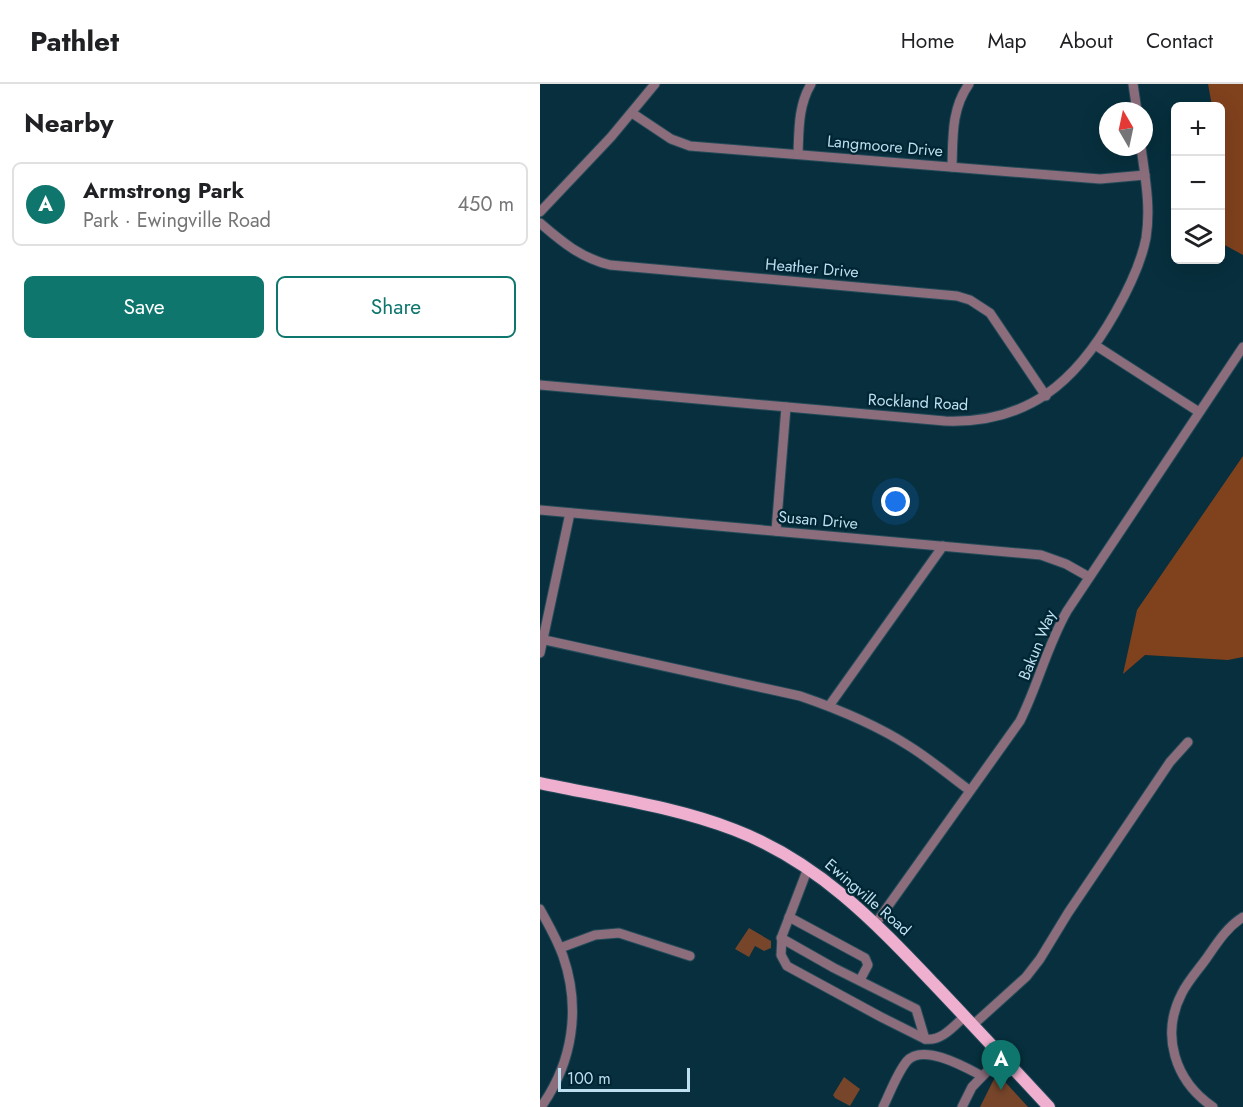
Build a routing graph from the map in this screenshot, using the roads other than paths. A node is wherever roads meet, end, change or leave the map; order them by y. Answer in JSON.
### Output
{"nodes":[{"id":1,"x":655,"y":84,"type":"edge"},
{"id":2,"x":811,"y":84,"type":"edge"},
{"id":3,"x":969,"y":84,"type":"edge"},
{"id":4,"x":1133,"y":84,"type":"edge"},
{"id":5,"x":1136,"y":102,"type":"edge"},
{"id":6,"x":632,"y":113,"type":"junction"},
{"id":7,"x":798,"y":154,"type":"junction"},
{"id":8,"x":1142,"y":156,"type":"edge"},
{"id":9,"x":952,"y":167,"type":"junction"},
{"id":10,"x":1145,"y":175,"type":"junction"},
{"id":11,"x":540,"y":212,"type":"edge"},
{"id":12,"x":540,"y":224,"type":"edge"},
{"id":13,"x":1095,"y":345,"type":"junction"},
{"id":14,"x":1243,"y":346,"type":"edge"},
{"id":15,"x":540,"y":385,"type":"edge"},
{"id":16,"x":1046,"y":396,"type":"junction"},
{"id":17,"x":786,"y":407,"type":"junction"},
{"id":18,"x":1199,"y":412,"type":"junction"},
{"id":19,"x":540,"y":510,"type":"edge"},
{"id":20,"x":570,"y":513,"type":"junction"},
{"id":21,"x":776,"y":531,"type":"junction"},
{"id":22,"x":943,"y":546,"type":"junction"},
{"id":23,"x":1089,"y":577,"type":"junction"},
{"id":24,"x":541,"y":640,"type":"edge"},
{"id":25,"x":540,"y":653,"type":"edge"},
{"id":26,"x":829,"y":706,"type":"junction"},
{"id":27,"x":1188,"y":742,"type":"dead end"},
{"id":28,"x":540,"y":783,"type":"edge"},
{"id":29,"x":969,"y":790,"type":"junction"},
{"id":30,"x":808,"y":868,"type":"junction"},
{"id":31,"x":540,"y":909,"type":"edge"},
{"id":32,"x":789,"y":917,"type":"junction"},
{"id":33,"x":1243,"y":917,"type":"edge"},
{"id":34,"x":876,"y":923,"type":"junction"},
{"id":35,"x":782,"y":938,"type":"junction"},
{"id":36,"x":560,"y":948,"type":"junction"},
{"id":37,"x":690,"y":957,"type":"dead end"},
{"id":38,"x":860,"y":980,"type":"junction"},
{"id":39,"x":969,"y":1020,"type":"junction"},
{"id":40,"x":925,"y":1039,"type":"junction"},
{"id":41,"x":1002,"y":1056,"type":"junction"},
{"id":42,"x":982,"y":1076,"type":"junction"},
{"id":43,"x":541,"y":1107,"type":"edge"},
{"id":44,"x":883,"y":1107,"type":"edge"},
{"id":45,"x":962,"y":1107,"type":"edge"},
{"id":46,"x":1049,"y":1107,"type":"edge"},
{"id":47,"x":1213,"y":1107,"type":"edge"}],
"edges":[{"from":1,"to":6,"type":"street"},
{"from":2,"to":7,"type":"street"},
{"from":3,"to":9,"type":"street"},
{"from":4,"to":5,"type":"street"},
{"from":6,"to":7,"type":"street","name":"Langmoore Drive"},
{"from":6,"to":11,"type":"street"},
{"from":7,"to":9,"type":"street","name":"Langmoore Drive"},
{"from":8,"to":10,"type":"street","name":"Rockland Road"},
{"from":9,"to":10,"type":"street","name":"Langmoore Drive"},
{"from":10,"to":13,"type":"street","name":"Rockland Road"},
{"from":12,"to":16,"type":"street","name":"Heather Drive"},
{"from":13,"to":16,"type":"street","name":"Rockland Road"},
{"from":13,"to":18,"type":"street"},
{"from":14,"to":18,"type":"street","name":"Bakun Way"},
{"from":15,"to":17,"type":"street","name":"Rockland Road"},
{"from":16,"to":17,"type":"street","name":"Rockland Road"},
{"from":17,"to":21,"type":"street"},
{"from":18,"to":23,"type":"street","name":"Bakun Way"},
{"from":19,"to":20,"type":"street","name":"Susan Drive"},
{"from":20,"to":21,"type":"street","name":"Susan Drive"},
{"from":20,"to":24,"type":"street"},
{"from":21,"to":22,"type":"street","name":"Susan Drive"},
{"from":22,"to":23,"type":"street","name":"Susan Drive"},
{"from":22,"to":26,"type":"street"},
{"from":23,"to":29,"type":"street","name":"Bakun Way"},
{"from":24,"to":25,"type":"street"},
{"from":24,"to":26,"type":"street"},
{"from":26,"to":29,"type":"street"},
{"from":27,"to":39,"type":"street"},
{"from":28,"to":30,"type":"main road","name":"Ewingville Road"},
{"from":29,"to":34,"type":"street","name":"Bakun Way"},
{"from":30,"to":32,"type":"street"},
{"from":30,"to":34,"type":"main road","name":"Ewingville Road"},
{"from":31,"to":36,"type":"street"},
{"from":32,"to":35,"type":"street"},
{"from":32,"to":38,"type":"street"},
{"from":33,"to":47,"type":"street"},
{"from":34,"to":39,"type":"main road","name":"Ewingville Road"},
{"from":35,"to":38,"type":"street"},
{"from":35,"to":40,"type":"street"},
{"from":36,"to":37,"type":"street"},
{"from":36,"to":43,"type":"street"},
{"from":38,"to":40,"type":"street"},
{"from":39,"to":40,"type":"street"},
{"from":39,"to":41,"type":"main road","name":"Ewingville Road"},
{"from":41,"to":42,"type":"street"},
{"from":41,"to":46,"type":"main road","name":"Ewingville Road"},
{"from":42,"to":44,"type":"street"},
{"from":42,"to":45,"type":"street"}]}
